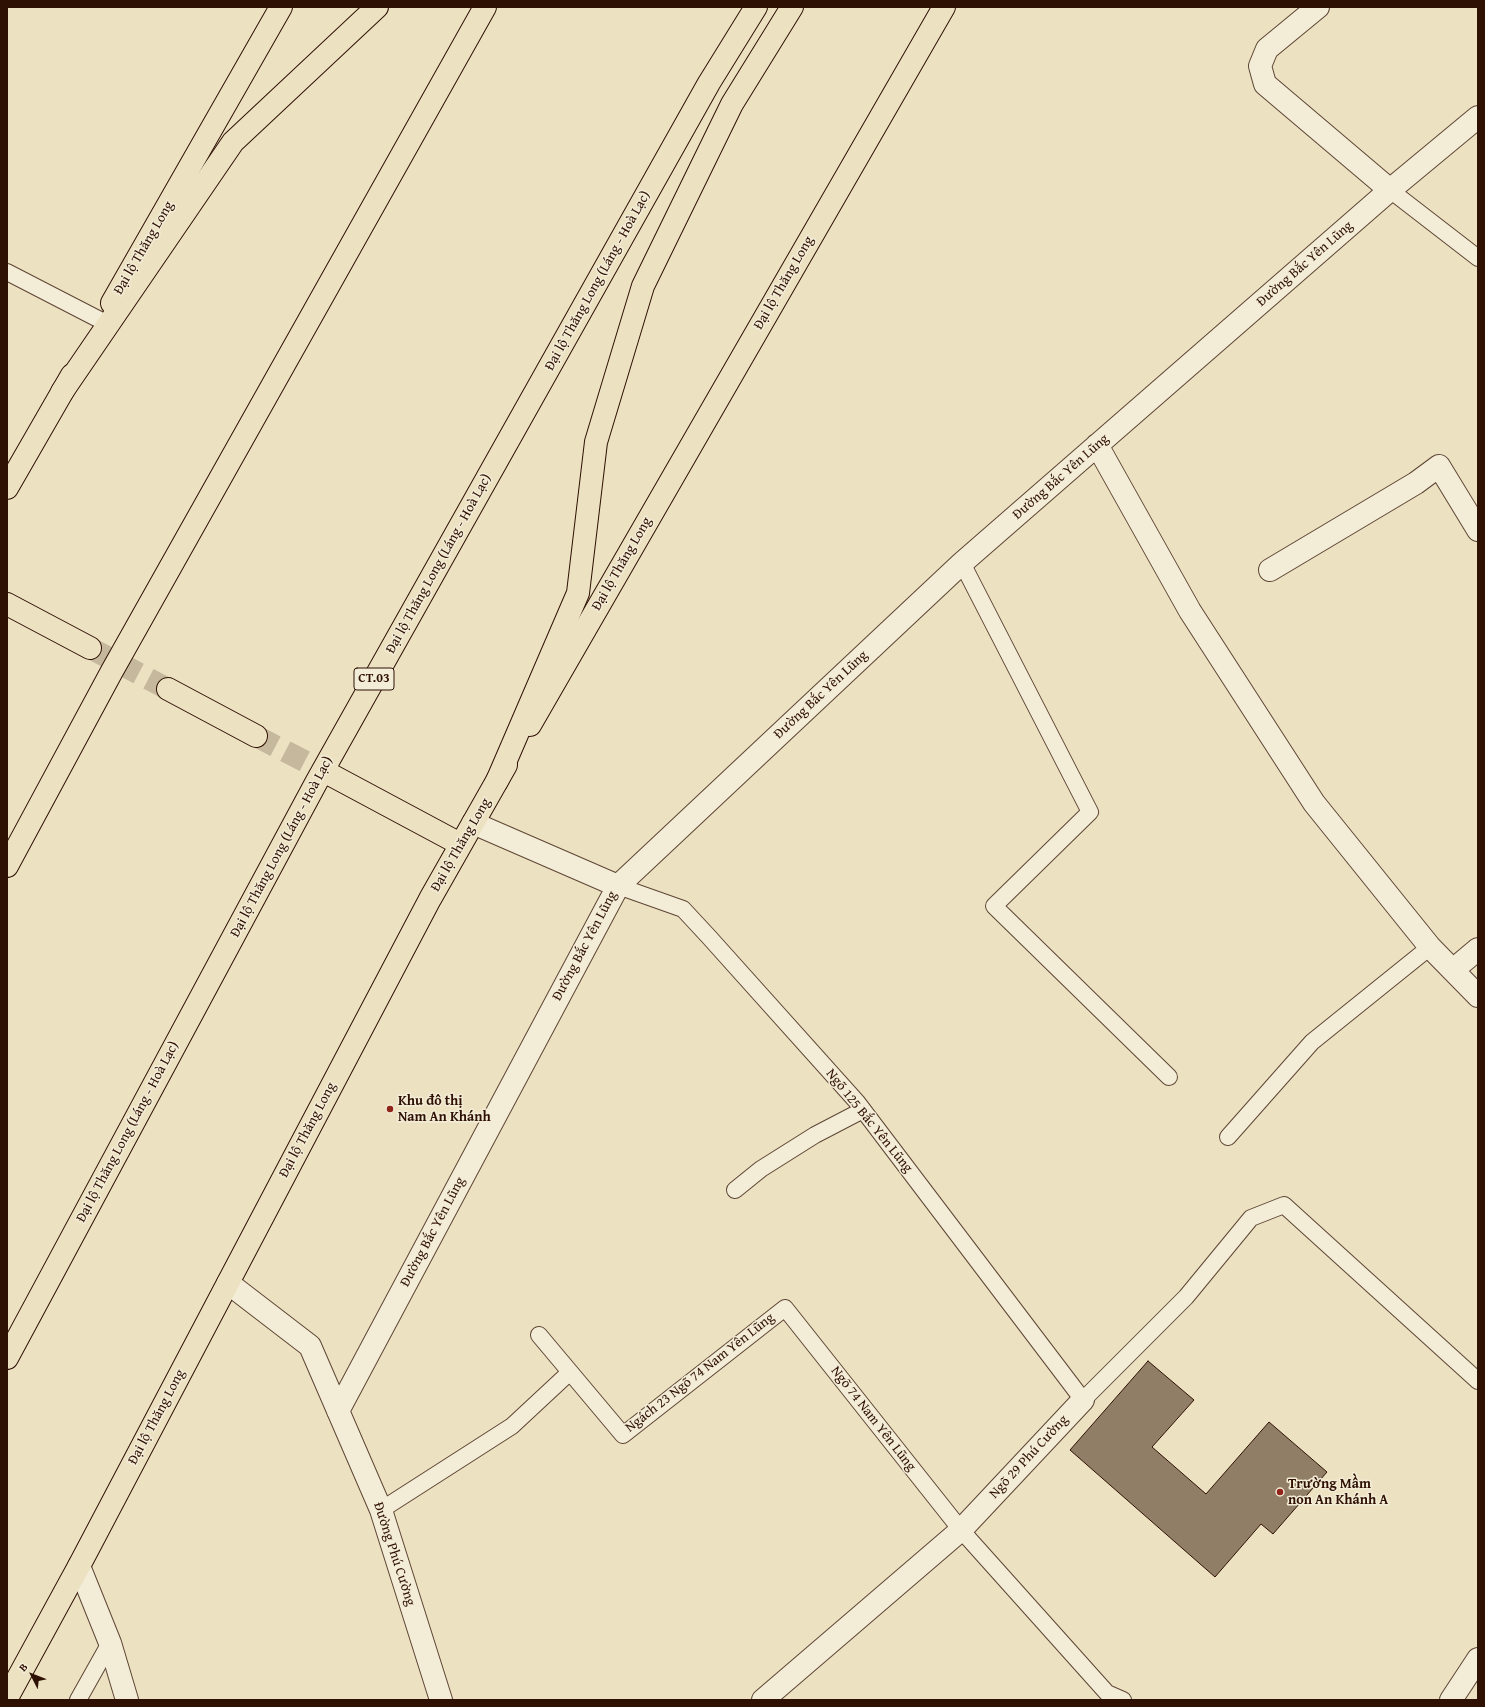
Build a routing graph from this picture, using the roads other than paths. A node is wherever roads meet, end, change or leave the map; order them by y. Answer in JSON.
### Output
{"nodes":[{"id":1,"x":281,"y":7,"type":"edge"},
{"id":2,"x":377,"y":7,"type":"edge"},
{"id":3,"x":485,"y":7,"type":"edge"},
{"id":4,"x":756,"y":7,"type":"edge"},
{"id":5,"x":792,"y":7,"type":"edge"},
{"id":6,"x":944,"y":7,"type":"edge"},
{"id":7,"x":1318,"y":7,"type":"edge"},
{"id":8,"x":1478,"y":117,"type":"edge"},
{"id":9,"x":1390,"y":190,"type":"junction"},
{"id":10,"x":1478,"y":258,"type":"edge"},
{"id":11,"x":7,"y":272,"type":"edge"},
{"id":12,"x":102,"y":321,"type":"junction"},
{"id":13,"x":62,"y":392,"type":"junction"},
{"id":14,"x":1097,"y":446,"type":"junction"},
{"id":15,"x":7,"y":488,"type":"edge"},
{"id":16,"x":1478,"y":530,"type":"edge"},
{"id":17,"x":962,"y":563,"type":"junction"},
{"id":18,"x":1270,"y":570,"type":"dead end"},
{"id":19,"x":7,"y":604,"type":"edge"},
{"id":20,"x":90,"y":648,"type":"tunnel mouth"},
{"id":21,"x":168,"y":689,"type":"tunnel mouth"},
{"id":22,"x":256,"y":736,"type":"tunnel mouth"},
{"id":23,"x":333,"y":776,"type":"tunnel mouth"},
{"id":24,"x":497,"y":781,"type":"junction"},
{"id":25,"x":472,"y":823,"type":"junction"},
{"id":26,"x":460,"y":844,"type":"junction"},
{"id":27,"x":7,"y":866,"type":"edge"},
{"id":28,"x":618,"y":886,"type":"junction"},
{"id":29,"x":1430,"y":948,"type":"junction"},
{"id":30,"x":1478,"y":949,"type":"edge"},
{"id":31,"x":1453,"y":970,"type":"junction"},
{"id":32,"x":1478,"y":996,"type":"edge"},
{"id":33,"x":1169,"y":1077,"type":"dead end"},
{"id":34,"x":863,"y":1110,"type":"junction"},
{"id":35,"x":1228,"y":1137,"type":"dead end"},
{"id":36,"x":735,"y":1190,"type":"dead end"},
{"id":37,"x":228,"y":1283,"type":"junction"},
{"id":38,"x":785,"y":1308,"type":"joint"},
{"id":39,"x":539,"y":1335,"type":"dead end"},
{"id":40,"x":7,"y":1358,"type":"edge"},
{"id":41,"x":570,"y":1372,"type":"junction"},
{"id":42,"x":1478,"y":1381,"type":"edge"},
{"id":43,"x":1083,"y":1400,"type":"junction"},
{"id":44,"x":338,"y":1411,"type":"junction"},
{"id":45,"x":381,"y":1510,"type":"junction"},
{"id":46,"x":961,"y":1530,"type":"junction"},
{"id":47,"x":80,"y":1566,"type":"junction"},
{"id":48,"x":110,"y":1643,"type":"junction"},
{"id":49,"x":1478,"y":1659,"type":"edge"},
{"id":50,"x":1102,"y":1696,"type":"edge"},
{"id":51,"x":7,"y":1698,"type":"edge"},
{"id":52,"x":78,"y":1700,"type":"edge"},
{"id":53,"x":127,"y":1700,"type":"edge"},
{"id":54,"x":441,"y":1700,"type":"edge"},
{"id":55,"x":763,"y":1700,"type":"edge"},
{"id":56,"x":1123,"y":1700,"type":"edge"},
{"id":57,"x":1451,"y":1700,"type":"edge"}],
"edges":[{"from":1,"to":12,"type":"main road","name":"Đại lộ Thăng Long"},
{"from":2,"to":13,"type":"main road"},
{"from":3,"to":27,"type":"main road"},
{"from":4,"to":40,"type":"main road","name":"Đại lộ Thăng Long (Láng - Hoà Lạc)","number":"CT.03"},
{"from":5,"to":24,"type":"main road"},
{"from":6,"to":24,"type":"main road","name":"Đại lộ Thăng Long"},
{"from":7,"to":9,"type":"street"},
{"from":8,"to":9,"type":"street","name":"Đường Bắc Yên Lũng"},
{"from":9,"to":10,"type":"lane"},
{"from":9,"to":14,"type":"street","name":"Đường Bắc Yên Lũng"},
{"from":11,"to":12,"type":"lane"},
{"from":12,"to":13,"type":"main road","name":"Đại lộ Thăng Long"},
{"from":13,"to":15,"type":"main road","name":"Đại lộ Thăng Long"},
{"from":14,"to":17,"type":"street","name":"Đường Bắc Yên Lũng"},
{"from":14,"to":29,"type":"street"},
{"from":16,"to":18,"type":"street"},
{"from":17,"to":28,"type":"street","name":"Đường Bắc Yên Lũng"},
{"from":17,"to":33,"type":"lane"},
{"from":19,"to":20,"type":"main road"},
{"from":21,"to":22,"type":"main road"},
{"from":23,"to":26,"type":"main road"},
{"from":24,"to":25,"type":"main road","name":"Đại lộ Thăng Long"},
{"from":25,"to":26,"type":"main road","name":"Đại lộ Thăng Long"},
{"from":25,"to":28,"type":"street"},
{"from":26,"to":37,"type":"main road","name":"Đại lộ Thăng Long"},
{"from":28,"to":34,"type":"lane","name":"Ngõ 125 Bắc Yên Lũng"},
{"from":28,"to":44,"type":"street","name":"Đường Bắc Yên Lũng"},
{"from":29,"to":31,"type":"street"},
{"from":29,"to":35,"type":"lane"},
{"from":30,"to":31,"type":"street"},
{"from":31,"to":32,"type":"street"},
{"from":34,"to":36,"type":"lane"},
{"from":34,"to":43,"type":"lane","name":"Ngõ 125 Bắc Yên Lũng"},
{"from":37,"to":44,"type":"street","name":"Đường Phú Cường"},
{"from":37,"to":47,"type":"main road","name":"Đại lộ Thăng Long"},
{"from":38,"to":41,"type":"lane","name":"Ngách 23 Ngõ 74 Nam Yên Lũng"},
{"from":38,"to":46,"type":"lane","name":"Ngõ 74 Nam Yên Lũng"},
{"from":39,"to":41,"type":"lane"},
{"from":41,"to":45,"type":"lane"},
{"from":42,"to":43,"type":"lane","name":"Ngõ 29 Phú Cường"},
{"from":43,"to":46,"type":"street","name":"Ngõ 29 Phú Cường"},
{"from":44,"to":45,"type":"street","name":"Đường Phú Cường"},
{"from":45,"to":54,"type":"street","name":"Đường Phú Cường"},
{"from":46,"to":50,"type":"lane","name":"Ngõ 74 Nam Yên Lũng"},
{"from":46,"to":55,"type":"street","name":"Ngõ 29 Phú Cường"},
{"from":47,"to":48,"type":"street"},
{"from":47,"to":51,"type":"main road","name":"Đại lộ Thăng Long"},
{"from":48,"to":52,"type":"lane"},
{"from":48,"to":53,"type":"street"},
{"from":49,"to":57,"type":"street"},
{"from":50,"to":56,"type":"lane"}]}
